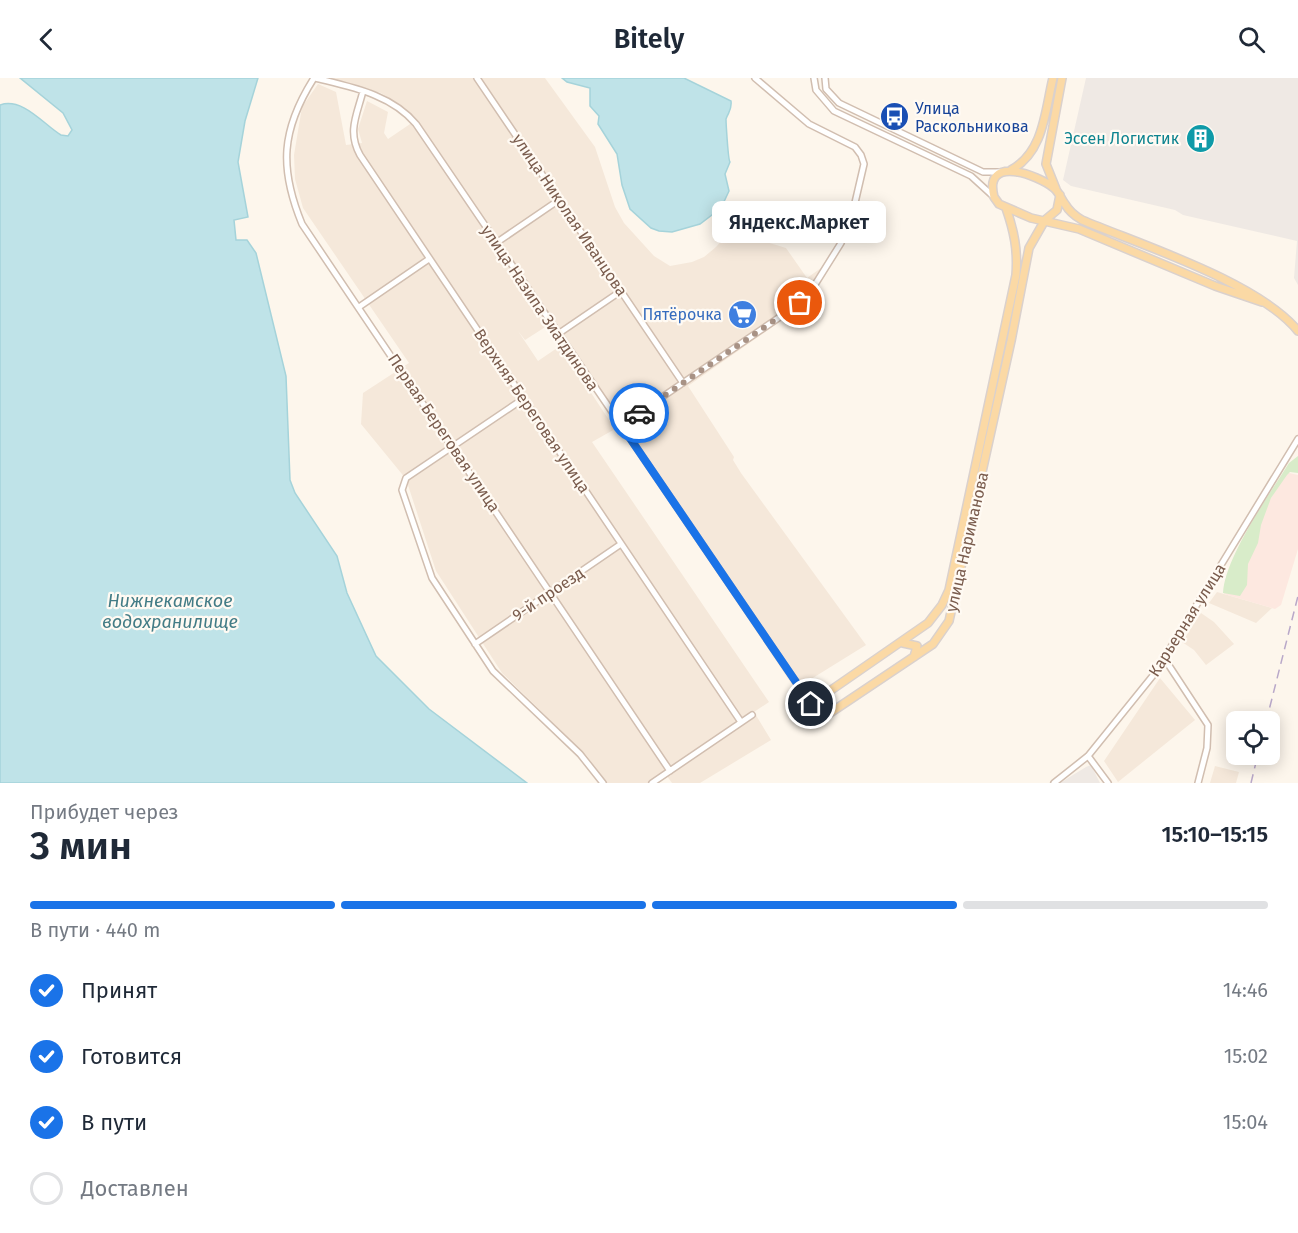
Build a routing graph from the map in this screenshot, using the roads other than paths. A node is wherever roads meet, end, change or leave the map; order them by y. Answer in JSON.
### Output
{"nodes":[{"id":1,"x":314,"y":78,"type":"edge"},
{"id":2,"x":477,"y":78,"type":"edge"},
{"id":3,"x":756,"y":78,"type":"edge"},
{"id":4,"x":814,"y":78,"type":"edge"},
{"id":5,"x":825,"y":78,"type":"edge"},
{"id":6,"x":1053,"y":78,"type":"edge"},
{"id":7,"x":1062,"y":78,"type":"edge"},
{"id":8,"x":325,"y":79,"type":"edge"},
{"id":9,"x":363,"y":91,"type":"junction"},
{"id":10,"x":1010,"y":170,"type":"junction"},
{"id":11,"x":1002,"y":171,"type":"junction"},
{"id":12,"x":1058,"y":192,"type":"junction"},
{"id":13,"x":994,"y":197,"type":"junction"},
{"id":14,"x":559,"y":200,"type":"junction"},
{"id":15,"x":1006,"y":208,"type":"junction"},
{"id":16,"x":1045,"y":220,"type":"junction"},
{"id":17,"x":496,"y":243,"type":"junction"},
{"id":18,"x":429,"y":259,"type":"junction"},
{"id":19,"x":621,"y":291,"type":"junction"},
{"id":20,"x":1262,"y":302,"type":"junction"},
{"id":21,"x":359,"y":307,"type":"junction"},
{"id":22,"x":1298,"y":331,"type":"edge"},
{"id":23,"x":558,"y":334,"type":"junction"},
{"id":24,"x":682,"y":383,"type":"junction"},
{"id":25,"x":523,"y":399,"type":"junction"},
{"id":26,"x":621,"y":425,"type":"junction"},
{"id":27,"x":1298,"y":439,"type":"edge"},
{"id":28,"x":452,"y":446,"type":"junction"},
{"id":29,"x":621,"y":544,"type":"junction"},
{"id":30,"x":550,"y":591,"type":"junction"},
{"id":31,"x":903,"y":643,"type":"junction"},
{"id":32,"x":475,"y":644,"type":"junction"},
{"id":33,"x":1164,"y":658,"type":"junction"},
{"id":34,"x":912,"y":659,"type":"junction"},
{"id":35,"x":811,"y":704,"type":"junction"},
{"id":36,"x":752,"y":715,"type":"dead end"},
{"id":37,"x":741,"y":722,"type":"junction"},
{"id":38,"x":1088,"y":756,"type":"junction"},
{"id":39,"x":670,"y":771,"type":"junction"},
{"id":40,"x":603,"y":783,"type":"edge"},
{"id":41,"x":652,"y":783,"type":"edge"},
{"id":42,"x":1054,"y":783,"type":"edge"},
{"id":43,"x":1108,"y":783,"type":"edge"},
{"id":44,"x":1198,"y":783,"type":"edge"}],
"edges":[{"from":1,"to":8,"type":"street","name":"улица Назипа Зиатдинова"},
{"from":1,"to":21,"type":"street","name":"Первая Береговая улица"},
{"from":2,"to":14,"type":"street","name":"улица Николая Иванцова"},
{"from":3,"to":24,"type":"street"},
{"from":4,"to":13,"type":"street"},
{"from":5,"to":11,"type":"street"},
{"from":6,"to":10,"type":"main road"},
{"from":7,"to":12,"type":"main road"},
{"from":8,"to":9,"type":"street","name":"улица Назипа Зиатдинова"},
{"from":9,"to":17,"type":"street","name":"улица Назипа Зиатдинова"},
{"from":9,"to":18,"type":"street","name":"Верхняя Береговая улица"},
{"from":10,"to":11,"type":"main road"},
{"from":10,"to":12,"type":"main road"},
{"from":11,"to":13,"type":"main road"},
{"from":12,"to":16,"type":"main road","name":"улица Нариманова"},
{"from":12,"to":20,"type":"main road"},
{"from":13,"to":15,"type":"main road"},
{"from":14,"to":17,"type":"street"},
{"from":14,"to":19,"type":"street","name":"улица Николая Иванцова"},
{"from":15,"to":16,"type":"main road"},
{"from":15,"to":31,"type":"main road","name":"улица Нариманова"},
{"from":16,"to":20,"type":"main road"},
{"from":16,"to":34,"type":"main road","name":"улица Нариманова"},
{"from":17,"to":23,"type":"street","name":"улица Назипа Зиатдинова"},
{"from":18,"to":21,"type":"street"},
{"from":18,"to":25,"type":"street","name":"Верхняя Береговая улица"},
{"from":19,"to":23,"type":"street"},
{"from":19,"to":24,"type":"street","name":"улица Николая Иванцова"},
{"from":20,"to":22,"type":"main road"},
{"from":21,"to":28,"type":"street","name":"Первая Береговая улица"},
{"from":23,"to":26,"type":"street","name":"улица Назипа Зиатдинова"},
{"from":24,"to":26,"type":"street"},
{"from":25,"to":28,"type":"street"},
{"from":25,"to":29,"type":"street","name":"Верхняя Береговая улица"},
{"from":26,"to":35,"type":"street","name":"улица Назипа Зиатдинова"},
{"from":27,"to":33,"type":"street","name":"Карьерная улица"},
{"from":28,"to":30,"type":"street","name":"Первая Береговая улица"},
{"from":28,"to":32,"type":"street"},
{"from":29,"to":30,"type":"street","name":"9-й проезд"},
{"from":29,"to":37,"type":"street","name":"Верхняя Береговая улица"},
{"from":30,"to":32,"type":"street","name":"9-й проезд"},
{"from":30,"to":39,"type":"street","name":"Первая Береговая улица"},
{"from":31,"to":34,"type":"main road"},
{"from":31,"to":35,"type":"main road","name":"улица Нариманова"},
{"from":32,"to":40,"type":"street"},
{"from":33,"to":38,"type":"street","name":"Карьерная улица"},
{"from":33,"to":44,"type":"street"},
{"from":34,"to":35,"type":"main road","name":"улица Нариманова"},
{"from":36,"to":37,"type":"street"},
{"from":37,"to":39,"type":"street"},
{"from":38,"to":42,"type":"street","name":"Карьерная улица"},
{"from":38,"to":43,"type":"street"},
{"from":39,"to":41,"type":"street"}]}
